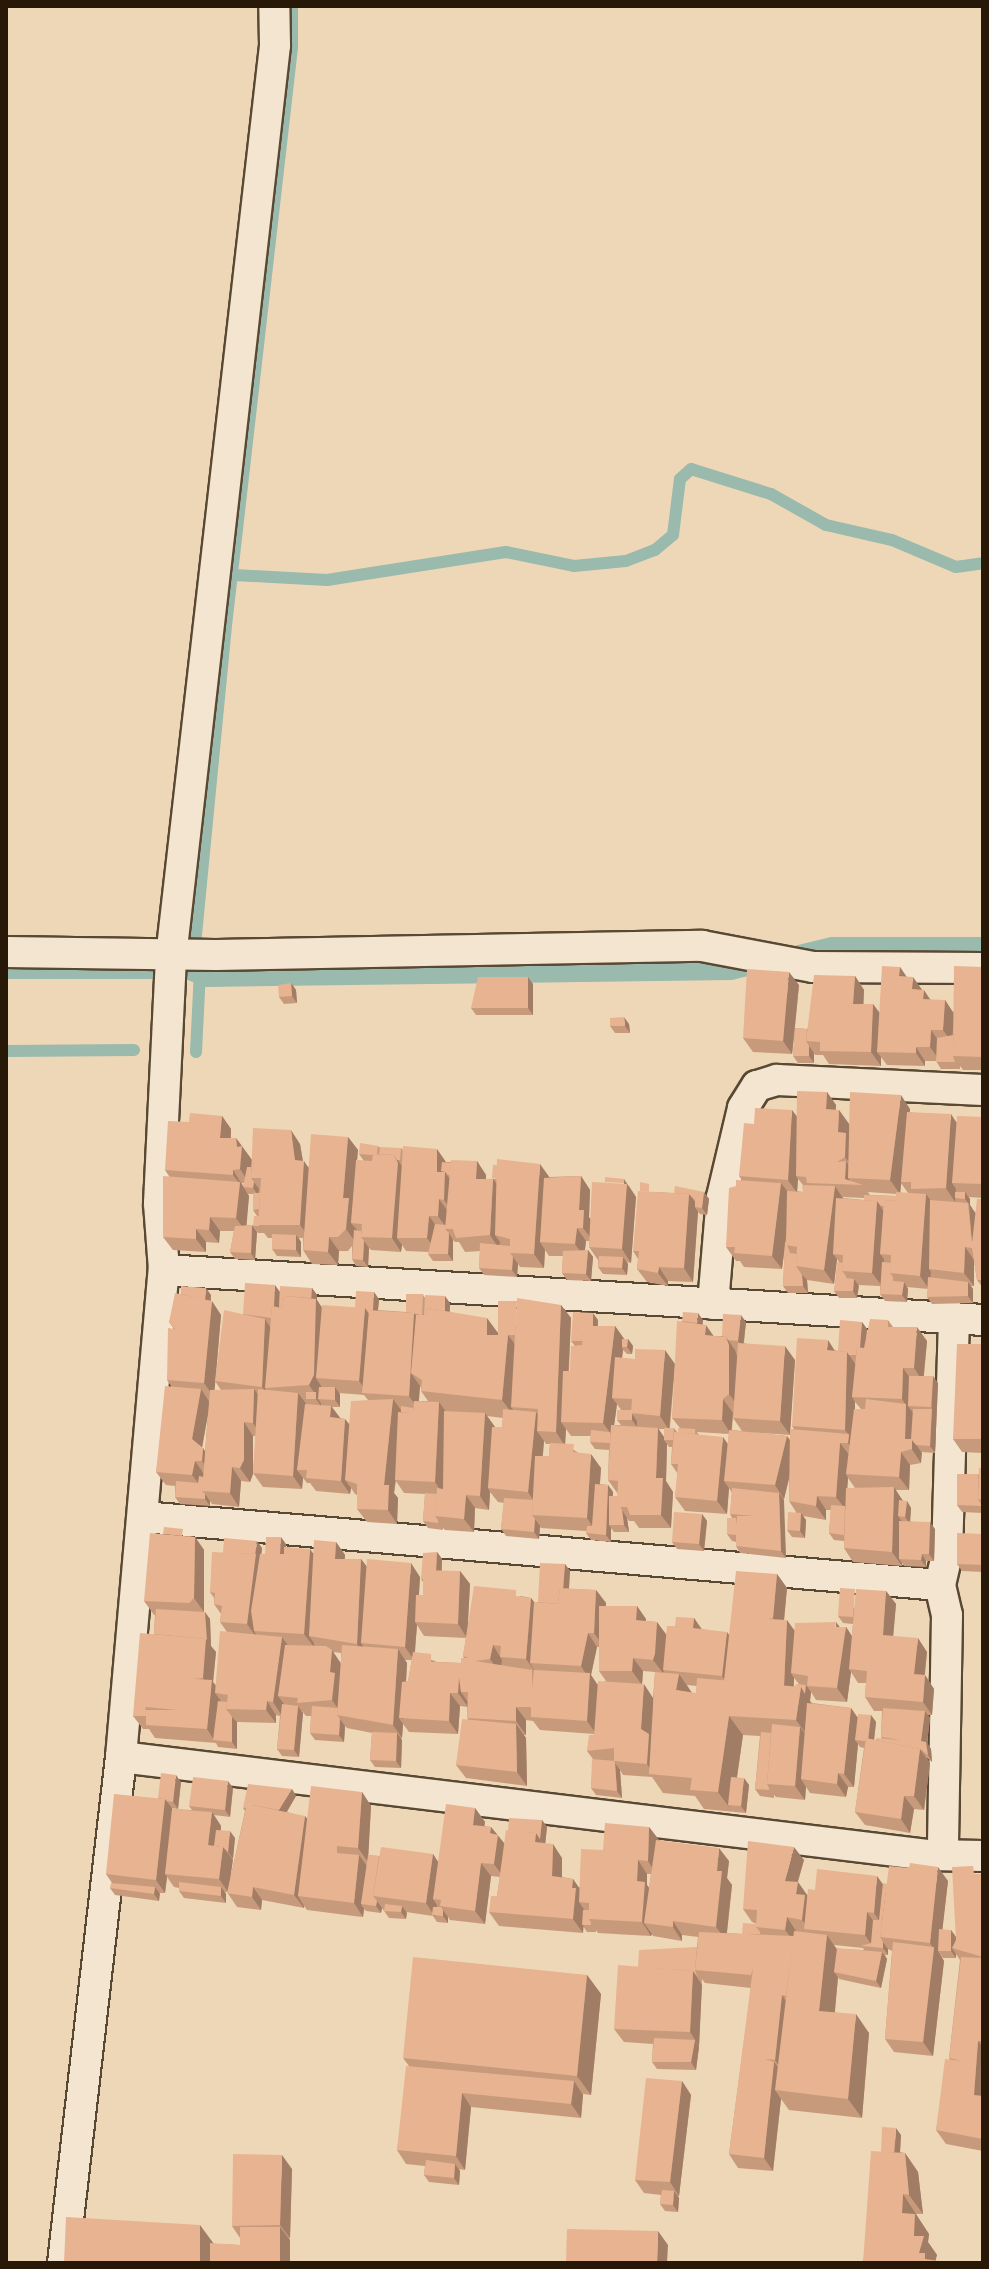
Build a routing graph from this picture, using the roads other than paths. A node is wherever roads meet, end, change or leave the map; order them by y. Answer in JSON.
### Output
{"nodes":[{"id":1,"x":274,"y":6,"type":"edge"},
{"id":2,"x":6,"y":952,"type":"edge"},
{"id":3,"x":175,"y":953,"type":"junction"},
{"id":4,"x":983,"y":968,"type":"edge"},
{"id":5,"x":983,"y":1090,"type":"edge"},
{"id":6,"x":164,"y":1270,"type":"junction"},
{"id":7,"x":713,"y":1304,"type":"junction"},
{"id":8,"x":968,"y":1319,"type":"edge"},
{"id":9,"x":143,"y":1517,"type":"junction"},
{"id":10,"x":940,"y":1585,"type":"junction"},
{"id":11,"x":121,"y":1757,"type":"junction"},
{"id":12,"x":943,"y":1855,"type":"junction"},
{"id":13,"x":983,"y":1856,"type":"edge"},
{"id":14,"x":63,"y":2263,"type":"edge"}],
"edges":[{"from":1,"to":3,"type":"street"},
{"from":2,"to":3,"type":"street"},
{"from":3,"to":4,"type":"street"},
{"from":3,"to":6,"type":"street"},
{"from":5,"to":7,"type":"street"},
{"from":6,"to":7,"type":"street"},
{"from":6,"to":9,"type":"street"},
{"from":7,"to":8,"type":"street"},
{"from":8,"to":10,"type":"street"},
{"from":9,"to":10,"type":"street"},
{"from":9,"to":11,"type":"street"},
{"from":10,"to":12,"type":"street"},
{"from":11,"to":12,"type":"street"},
{"from":11,"to":14,"type":"street"},
{"from":12,"to":13,"type":"street"}]}
